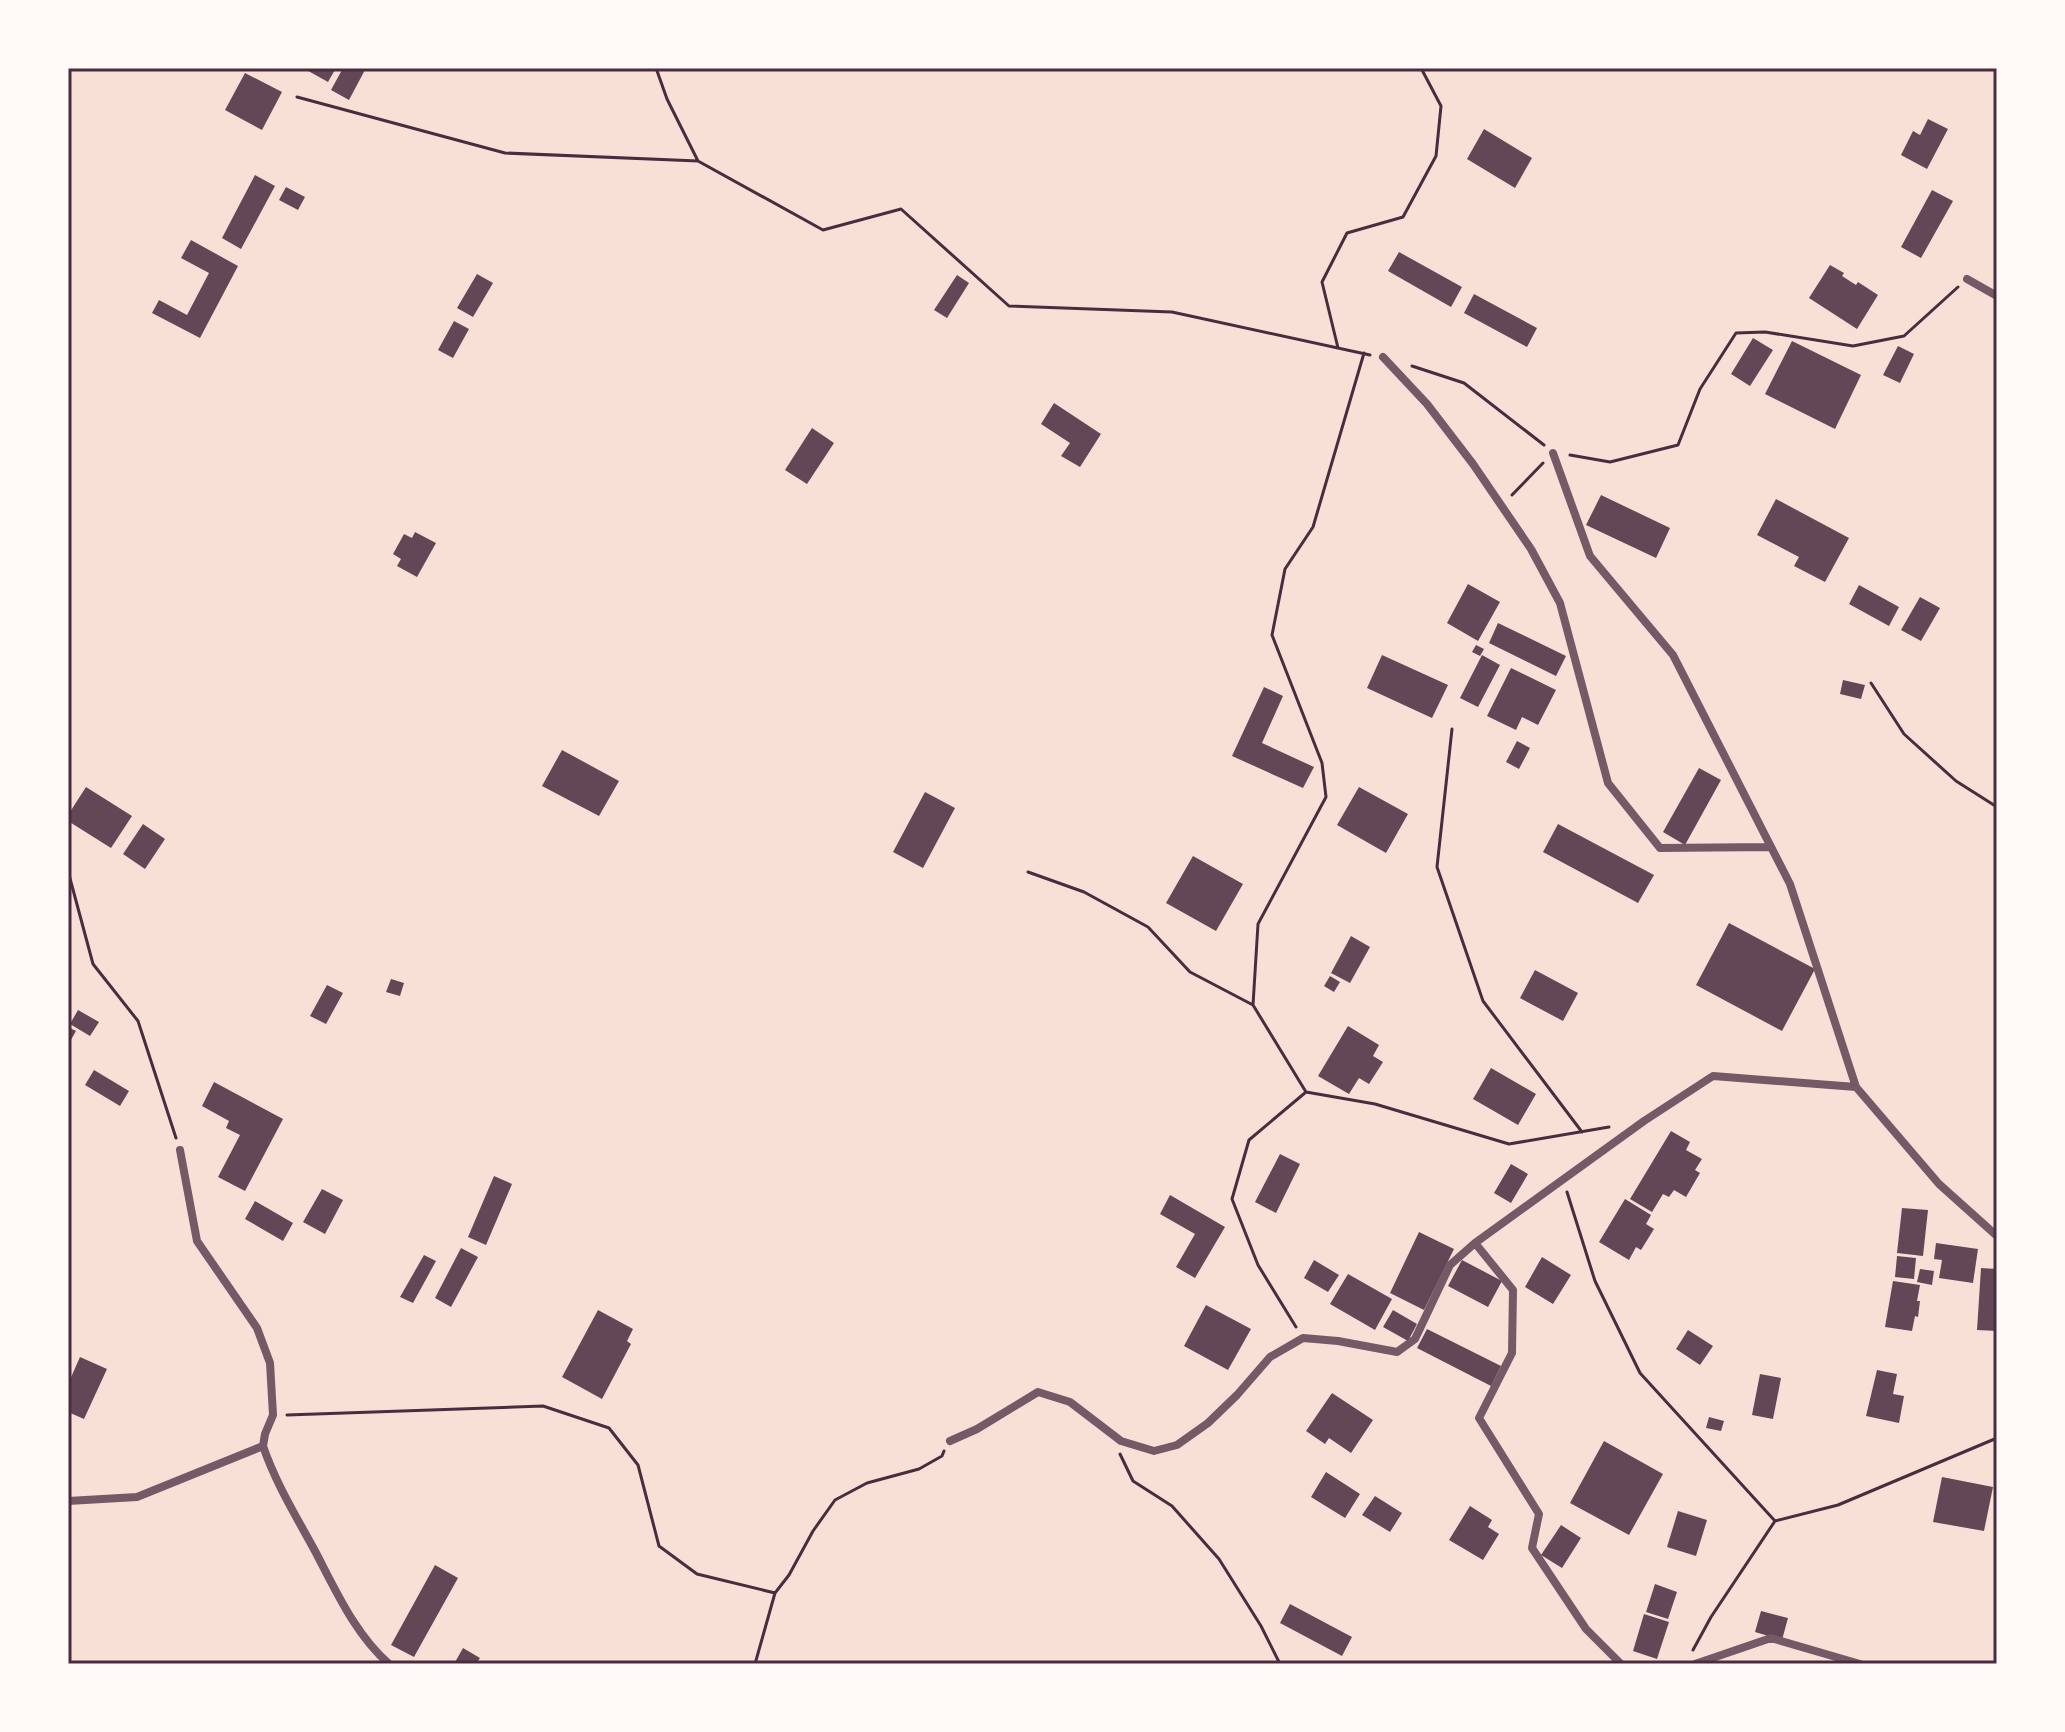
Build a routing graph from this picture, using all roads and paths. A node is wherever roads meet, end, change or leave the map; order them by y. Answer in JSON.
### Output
{"nodes":[{"id":1,"x":656,"y":68,"type":"edge"},
{"id":2,"x":1421,"y":68,"type":"edge"},
{"id":3,"x":297,"y":97,"type":"dead end"},
{"id":4,"x":698,"y":161,"type":"junction"},
{"id":5,"x":1967,"y":279,"type":"joint"},
{"id":6,"x":1997,"y":296,"type":"edge"},
{"id":7,"x":1338,"y":348,"type":"junction"},
{"id":8,"x":1364,"y":353,"type":"junction"},
{"id":9,"x":1383,"y":357,"type":"joint"},
{"id":10,"x":1410,"y":366,"type":"dead end"},
{"id":11,"x":1553,"y":453,"type":"junction"},
{"id":12,"x":1502,"y":506,"type":"junction"},
{"id":13,"x":1871,"y":683,"type":"dead end"},
{"id":14,"x":1452,"y":729,"type":"dead end"},
{"id":15,"x":1997,"y":807,"type":"edge"},
{"id":16,"x":1771,"y":847,"type":"junction"},
{"id":17,"x":68,"y":871,"type":"edge"},
{"id":18,"x":1028,"y":872,"type":"dead end"},
{"id":19,"x":1253,"y":1005,"type":"junction"},
{"id":20,"x":1856,"y":1087,"type":"junction"},
{"id":21,"x":1306,"y":1092,"type":"junction"},
{"id":22,"x":1613,"y":1126,"type":"dead end"},
{"id":23,"x":1582,"y":1132,"type":"junction"},
{"id":24,"x":180,"y":1150,"type":"joint"},
{"id":25,"x":1563,"y":1180,"type":"junction"},
{"id":26,"x":1997,"y":1236,"type":"edge"},
{"id":27,"x":1475,"y":1243,"type":"junction"},
{"id":28,"x":1303,"y":1338,"type":"junction"},
{"id":29,"x":273,"y":1415,"type":"junction"},
{"id":30,"x":1109,"y":1431,"type":"junction"},
{"id":31,"x":1997,"y":1438,"type":"edge"},
{"id":32,"x":950,"y":1441,"type":"joint"},
{"id":33,"x":263,"y":1446,"type":"junction"},
{"id":34,"x":68,"y":1501,"type":"edge"},
{"id":35,"x":1775,"y":1521,"type":"junction"},
{"id":36,"x":775,"y":1593,"type":"junction"},
{"id":37,"x":1692,"y":1652,"type":"dead end"},
{"id":38,"x":389,"y":1664,"type":"edge"},
{"id":39,"x":755,"y":1664,"type":"edge"},
{"id":40,"x":1280,"y":1664,"type":"edge"},
{"id":41,"x":1621,"y":1664,"type":"edge"},
{"id":42,"x":1695,"y":1664,"type":"edge"},
{"id":43,"x":1860,"y":1664,"type":"edge"}],
"edges":[{"from":1,"to":4,"type":"path"},
{"from":2,"to":7,"type":"path"},
{"from":3,"to":4,"type":"path"},
{"from":4,"to":7,"type":"path"},
{"from":5,"to":6,"type":"street"},
{"from":5,"to":11,"type":"path"},
{"from":7,"to":8,"type":"path"},
{"from":8,"to":9,"type":"path"},
{"from":8,"to":19,"type":"path"},
{"from":9,"to":12,"type":"street"},
{"from":10,"to":11,"type":"path"},
{"from":11,"to":12,"type":"path"},
{"from":11,"to":16,"type":"street"},
{"from":12,"to":16,"type":"street"},
{"from":13,"to":15,"type":"path"},
{"from":14,"to":23,"type":"path"},
{"from":16,"to":20,"type":"street"},
{"from":17,"to":24,"type":"path"},
{"from":18,"to":19,"type":"path"},
{"from":19,"to":21,"type":"path"},
{"from":20,"to":25,"type":"street"},
{"from":20,"to":26,"type":"street"},
{"from":21,"to":23,"type":"path"},
{"from":21,"to":28,"type":"path"},
{"from":22,"to":23,"type":"path"},
{"from":24,"to":29,"type":"street"},
{"from":25,"to":27,"type":"street"},
{"from":25,"to":35,"type":"path"},
{"from":27,"to":28,"type":"street"},
{"from":27,"to":41,"type":"street"},
{"from":28,"to":30,"type":"street"},
{"from":29,"to":33,"type":"street"},
{"from":29,"to":36,"type":"path"},
{"from":30,"to":32,"type":"street"},
{"from":30,"to":40,"type":"path"},
{"from":31,"to":35,"type":"path"},
{"from":32,"to":36,"type":"path"},
{"from":33,"to":34,"type":"street"},
{"from":33,"to":38,"type":"street"},
{"from":35,"to":37,"type":"path"},
{"from":36,"to":39,"type":"path"},
{"from":42,"to":43,"type":"street"}]}
